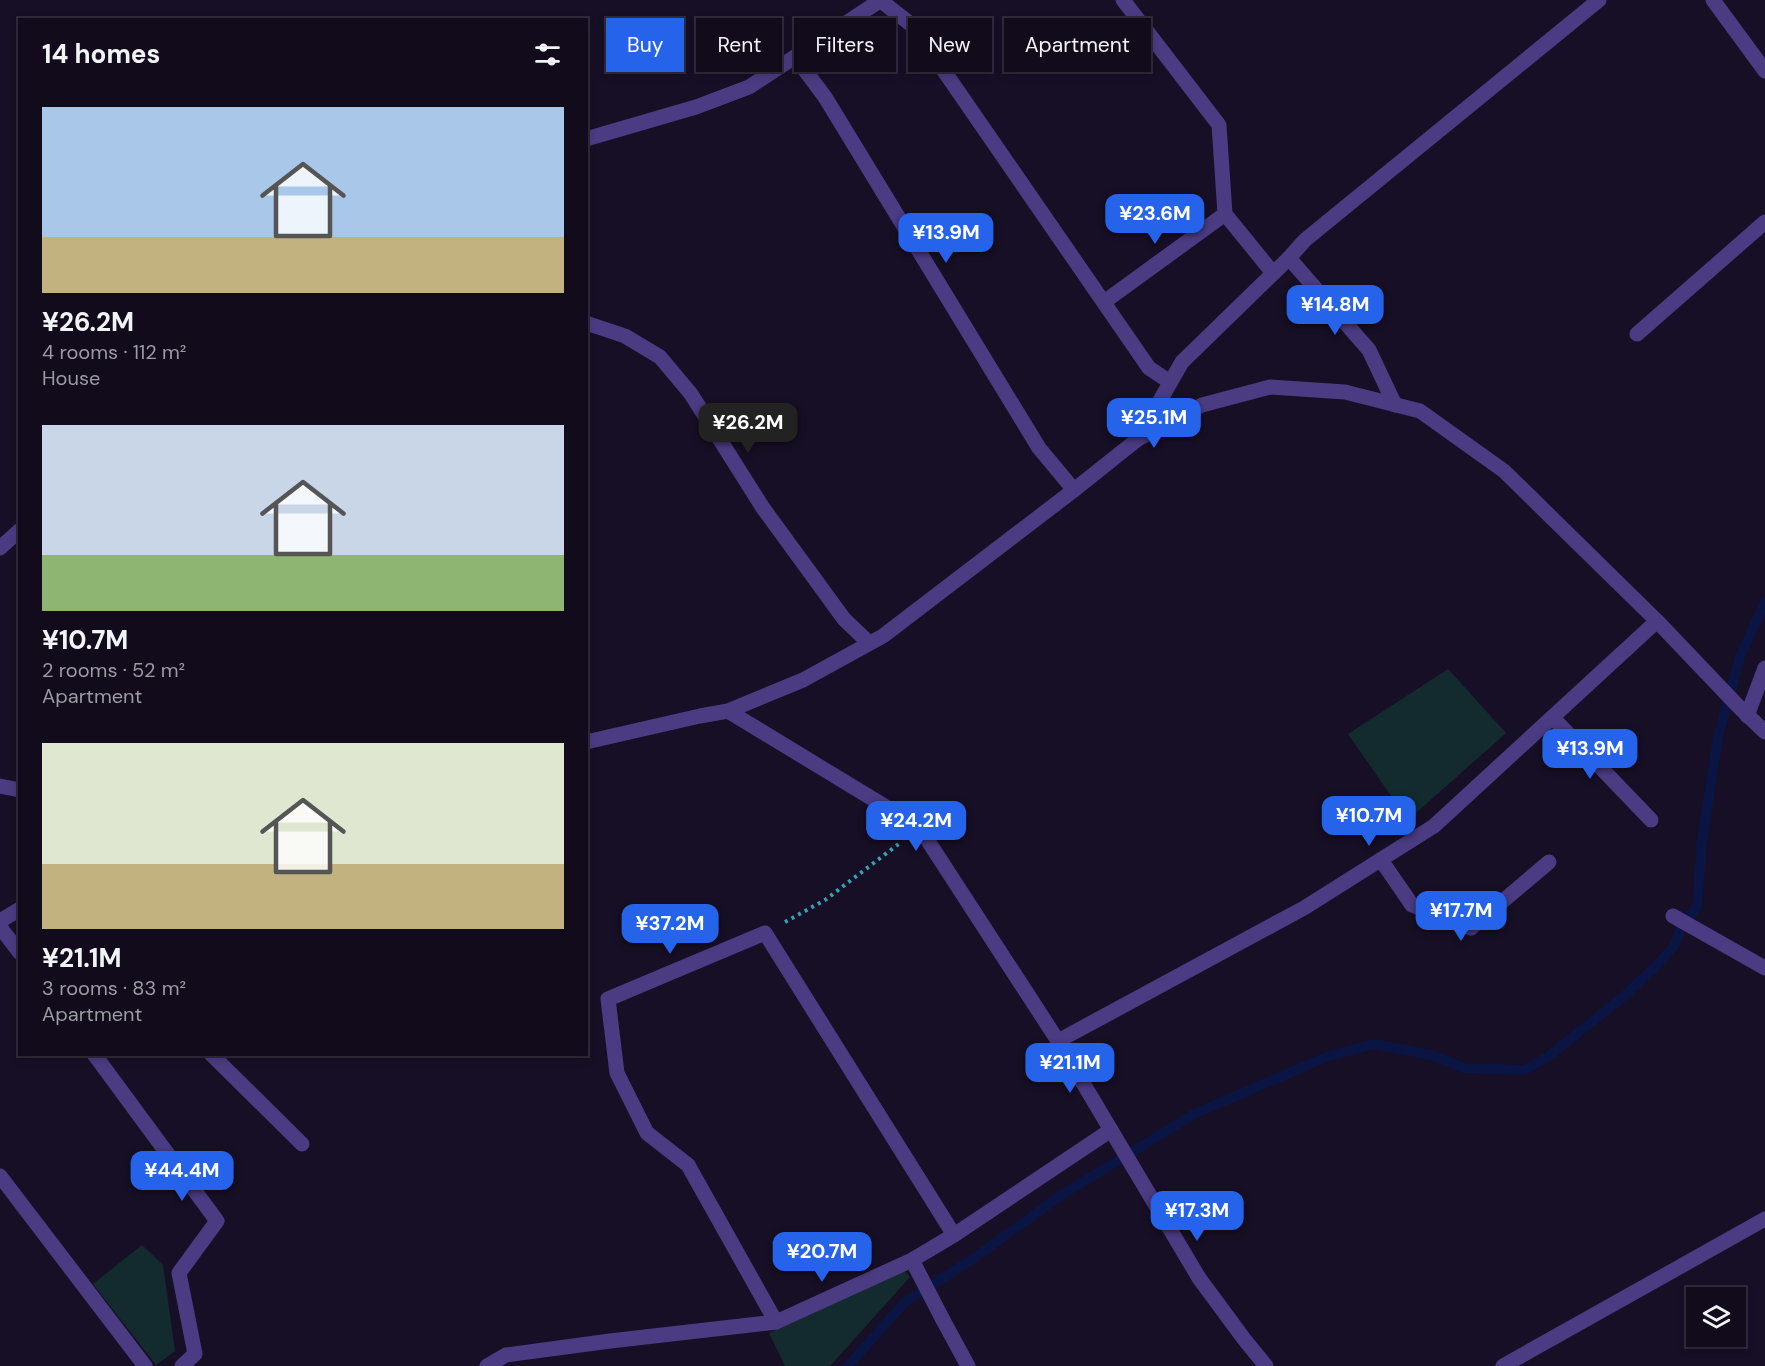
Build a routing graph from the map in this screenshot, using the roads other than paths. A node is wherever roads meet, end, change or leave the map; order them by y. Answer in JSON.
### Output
{"nodes":[{"id":1,"x":880,"y":0,"type":"edge"},
{"id":2,"x":1123,"y":0,"type":"edge"},
{"id":3,"x":1599,"y":0,"type":"edge"},
{"id":4,"x":1713,"y":0,"type":"edge"},
{"id":5,"x":853,"y":18,"type":"edge"},
{"id":6,"x":794,"y":58,"type":"edge"},
{"id":7,"x":1765,"y":71,"type":"edge"},
{"id":8,"x":806,"y":72,"type":"edge"},
{"id":9,"x":588,"y":138,"type":"edge"},
{"id":10,"x":1225,"y":214,"type":"junction"},
{"id":11,"x":1765,"y":222,"type":"edge"},
{"id":12,"x":1289,"y":258,"type":"junction"},
{"id":13,"x":1273,"y":273,"type":"junction"},
{"id":14,"x":1104,"y":302,"type":"junction"},
{"id":15,"x":588,"y":324,"type":"edge"},
{"id":16,"x":1637,"y":333,"type":"dead end"},
{"id":17,"x":1170,"y":382,"type":"junction"},
{"id":18,"x":1395,"y":405,"type":"junction"},
{"id":19,"x":1138,"y":439,"type":"junction"},
{"id":20,"x":1074,"y":490,"type":"junction"},
{"id":21,"x":18,"y":532,"type":"edge"},
{"id":22,"x":0,"y":548,"type":"edge"},
{"id":23,"x":1657,"y":621,"type":"junction"},
{"id":24,"x":869,"y":643,"type":"junction"},
{"id":25,"x":1765,"y":668,"type":"edge"},
{"id":26,"x":728,"y":711,"type":"junction"},
{"id":27,"x":1742,"y":711,"type":"junction"},
{"id":28,"x":1553,"y":718,"type":"junction"},
{"id":29,"x":1765,"y":732,"type":"edge"},
{"id":30,"x":588,"y":742,"type":"edge"},
{"id":31,"x":0,"y":786,"type":"edge"},
{"id":32,"x":18,"y":790,"type":"edge"},
{"id":33,"x":1651,"y":820,"type":"dead end"},
{"id":34,"x":1381,"y":860,"type":"junction"},
{"id":35,"x":1549,"y":862,"type":"dead end"},
{"id":36,"x":18,"y":910,"type":"edge"},
{"id":37,"x":1672,"y":916,"type":"dead end"},
{"id":38,"x":0,"y":921,"type":"edge"},
{"id":39,"x":0,"y":927,"type":"edge"},
{"id":40,"x":18,"y":950,"type":"edge"},
{"id":41,"x":1765,"y":968,"type":"edge"},
{"id":42,"x":1058,"y":1041,"type":"junction"},
{"id":43,"x":95,"y":1056,"type":"edge"},
{"id":44,"x":213,"y":1056,"type":"edge"},
{"id":45,"x":1111,"y":1130,"type":"junction"},
{"id":46,"x":302,"y":1144,"type":"dead end"},
{"id":47,"x":0,"y":1176,"type":"edge"},
{"id":48,"x":1765,"y":1219,"type":"edge"},
{"id":49,"x":954,"y":1235,"type":"junction"},
{"id":50,"x":912,"y":1260,"type":"junction"},
{"id":51,"x":776,"y":1322,"type":"junction"},
{"id":52,"x":508,"y":1361,"type":"edge"},
{"id":53,"x":145,"y":1366,"type":"edge"},
{"id":54,"x":182,"y":1366,"type":"edge"},
{"id":55,"x":487,"y":1366,"type":"edge"},
{"id":56,"x":968,"y":1366,"type":"edge"},
{"id":57,"x":1266,"y":1366,"type":"edge"},
{"id":58,"x":1503,"y":1366,"type":"edge"}],
"edges":[{"from":1,"to":5,"type":"street"},
{"from":1,"to":14,"type":"street"},
{"from":2,"to":10,"type":"street"},
{"from":3,"to":12,"type":"street"},
{"from":4,"to":7,"type":"street"},
{"from":6,"to":9,"type":"street"},
{"from":8,"to":20,"type":"street"},
{"from":10,"to":13,"type":"street"},
{"from":10,"to":14,"type":"street"},
{"from":11,"to":16,"type":"street"},
{"from":12,"to":13,"type":"street"},
{"from":12,"to":18,"type":"street"},
{"from":13,"to":17,"type":"street"},
{"from":14,"to":17,"type":"street"},
{"from":15,"to":24,"type":"street"},
{"from":17,"to":19,"type":"street"},
{"from":18,"to":19,"type":"street"},
{"from":18,"to":23,"type":"street"},
{"from":19,"to":20,"type":"street"},
{"from":20,"to":24,"type":"street"},
{"from":21,"to":22,"type":"street"},
{"from":23,"to":27,"type":"street"},
{"from":23,"to":28,"type":"street"},
{"from":24,"to":26,"type":"street"},
{"from":25,"to":27,"type":"street"},
{"from":26,"to":30,"type":"street"},
{"from":26,"to":42,"type":"street"},
{"from":27,"to":29,"type":"street"},
{"from":28,"to":33,"type":"street"},
{"from":28,"to":34,"type":"street"},
{"from":31,"to":32,"type":"street"},
{"from":34,"to":35,"type":"street"},
{"from":34,"to":42,"type":"street"},
{"from":36,"to":38,"type":"street"},
{"from":37,"to":41,"type":"street"},
{"from":39,"to":40,"type":"street"},
{"from":42,"to":45,"type":"street"},
{"from":43,"to":54,"type":"street"},
{"from":44,"to":46,"type":"street"},
{"from":45,"to":49,"type":"street"},
{"from":45,"to":57,"type":"street"},
{"from":47,"to":53,"type":"street"},
{"from":48,"to":58,"type":"street"},
{"from":49,"to":50,"type":"street"},
{"from":49,"to":51,"type":"street"},
{"from":50,"to":51,"type":"street"},
{"from":50,"to":56,"type":"street"},
{"from":51,"to":52,"type":"street"},
{"from":52,"to":55,"type":"street"}]}
